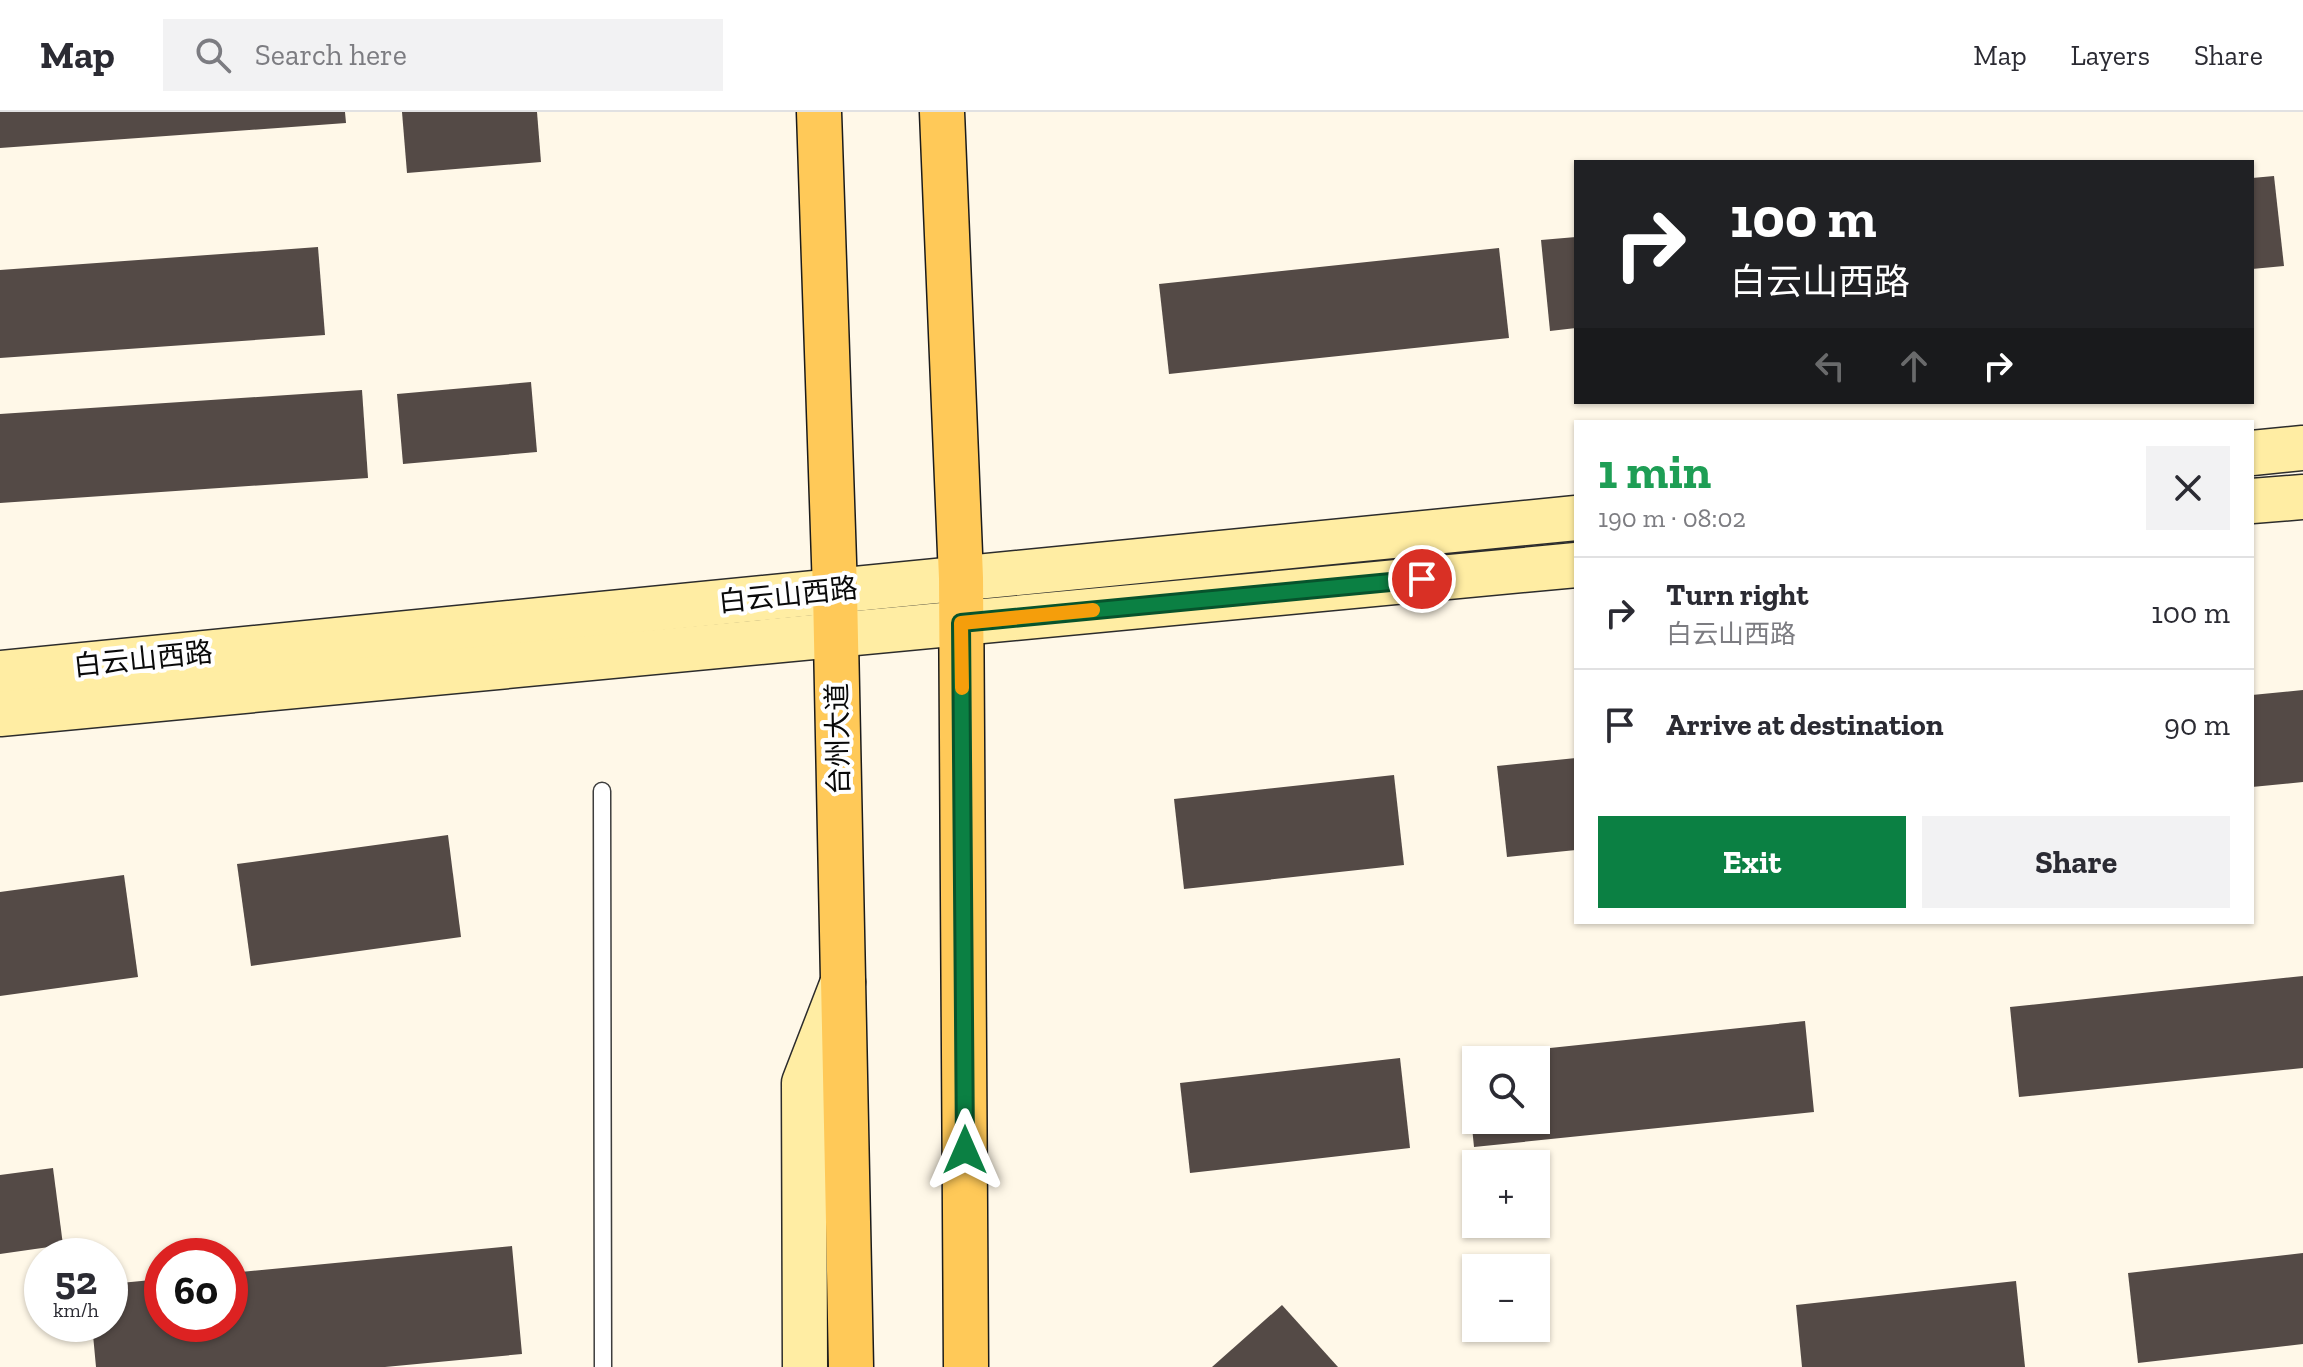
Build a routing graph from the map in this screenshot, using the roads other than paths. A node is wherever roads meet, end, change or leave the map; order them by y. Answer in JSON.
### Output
{"nodes":[{"id":1,"x":819,"y":112,"type":"edge"},
{"id":2,"x":942,"y":112,"type":"edge"},
{"id":3,"x":2303,"y":448,"type":"edge"},
{"id":4,"x":2254,"y":453,"type":"edge"},
{"id":5,"x":2303,"y":497,"type":"edge"},
{"id":6,"x":2254,"y":501,"type":"edge"},
{"id":7,"x":1574,"y":518,"type":"edge"},
{"id":8,"x":1574,"y":565,"type":"edge"},
{"id":9,"x":961,"y":578,"type":"junction"},
{"id":10,"x":835,"y":612,"type":"junction"},
{"id":11,"x":961,"y":623,"type":"junction"},
{"id":12,"x":0,"y":673,"type":"edge"},
{"id":13,"x":0,"y":714,"type":"edge"},
{"id":14,"x":602,"y":791,"type":"dead end"},
{"id":15,"x":843,"y":982,"type":"junction"},
{"id":16,"x":603,"y":1367,"type":"edge"},
{"id":17,"x":805,"y":1367,"type":"edge"},
{"id":18,"x":851,"y":1367,"type":"edge"},
{"id":19,"x":966,"y":1367,"type":"edge"}],
"edges":[{"from":1,"to":10,"type":"main road","name":"台州大道"},
{"from":2,"to":9,"type":"main road"},
{"from":3,"to":4,"type":"main road"},
{"from":5,"to":6,"type":"main road"},
{"from":7,"to":9,"type":"main road","name":"白云山西路"},
{"from":8,"to":11,"type":"main road","name":"白云山西路"},
{"from":9,"to":10,"type":"main road","name":"白云山西路"},
{"from":9,"to":11,"type":"main road"},
{"from":10,"to":11,"type":"main road","name":"白云山西路"},
{"from":10,"to":12,"type":"main road","name":"白云山西路"},
{"from":10,"to":13,"type":"main road","name":"白云山西路"},
{"from":10,"to":15,"type":"main road","name":"台州大道"},
{"from":11,"to":19,"type":"main road"},
{"from":14,"to":16,"type":"lane"},
{"from":15,"to":17,"type":"main road"},
{"from":15,"to":18,"type":"main road","name":"台州大道"}]}
